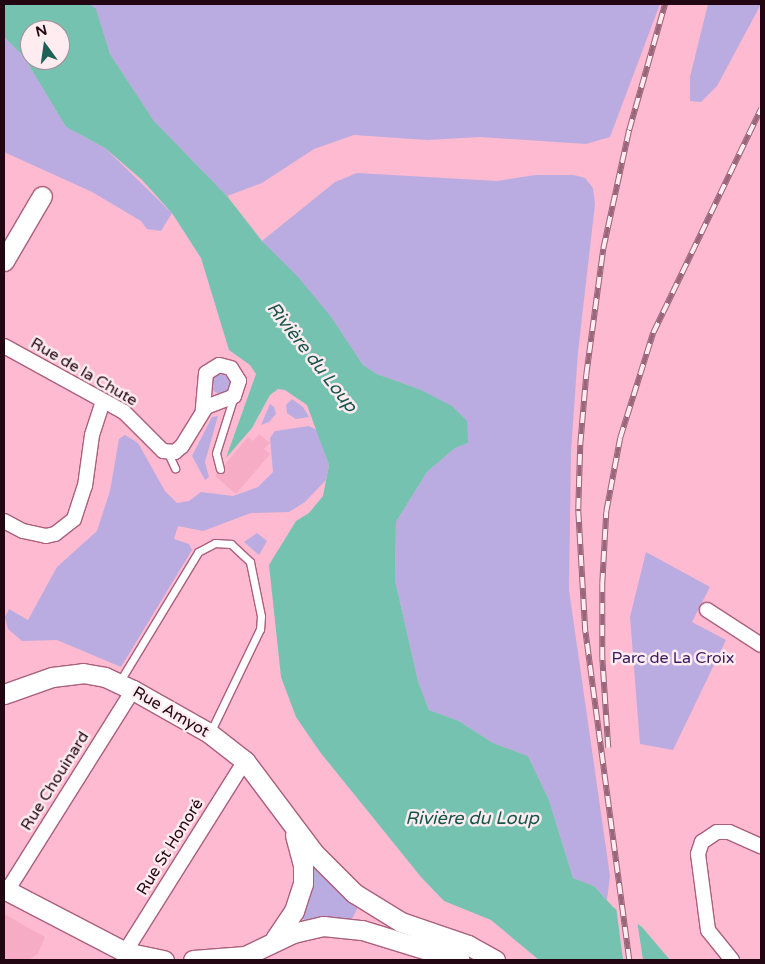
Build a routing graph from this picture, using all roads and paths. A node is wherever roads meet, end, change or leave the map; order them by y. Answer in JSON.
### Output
{"nodes":[{"id":1,"x":42,"y":196,"type":"dead end"},
{"id":2,"x":4,"y":261,"type":"edge"},
{"id":3,"x":4,"y":346,"type":"edge"},
{"id":4,"x":234,"y":396,"type":"junction"},
{"id":5,"x":103,"y":402,"type":"junction"},
{"id":6,"x":203,"y":410,"type":"junction"},
{"id":7,"x":168,"y":453,"type":"junction"},
{"id":8,"x":175,"y":468,"type":"dead end"},
{"id":9,"x":220,"y":469,"type":"dead end"},
{"id":10,"x":4,"y":521,"type":"edge"},
{"id":11,"x":707,"y":610,"type":"dead end"},
{"id":12,"x":761,"y":644,"type":"edge"},
{"id":13,"x":126,"y":687,"type":"junction"},
{"id":14,"x":4,"y":694,"type":"edge"},
{"id":15,"x":210,"y":733,"type":"junction"},
{"id":16,"x":245,"y":761,"type":"junction"},
{"id":17,"x":295,"y":828,"type":"junction"},
{"id":18,"x":761,"y":846,"type":"edge"},
{"id":19,"x":5,"y":890,"type":"edge"},
{"id":20,"x":261,"y":951,"type":"edge"},
{"id":21,"x":145,"y":958,"type":"edge"},
{"id":22,"x":193,"y":960,"type":"edge"},
{"id":23,"x":460,"y":960,"type":"edge"},
{"id":24,"x":495,"y":960,"type":"edge"},
{"id":25,"x":732,"y":960,"type":"edge"}],
"edges":[{"from":1,"to":2,"type":"main road"},
{"from":3,"to":5,"type":"street","name":"Rue de la Chute"},
{"from":4,"to":6,"type":"street"},
{"from":4,"to":6,"type":"street"},
{"from":4,"to":9,"type":"lane"},
{"from":5,"to":7,"type":"street","name":"Rue de la Chute"},
{"from":5,"to":10,"type":"street"},
{"from":6,"to":7,"type":"street"},
{"from":7,"to":8,"type":"lane"},
{"from":11,"to":12,"type":"street"},
{"from":13,"to":14,"type":"main road","name":"Rue Amyot"},
{"from":13,"to":15,"type":"main road","name":"Rue Amyot"},
{"from":13,"to":15,"type":"lane"},
{"from":13,"to":19,"type":"street","name":"Rue Chouinard"},
{"from":15,"to":16,"type":"main road","name":"Rue Amyot"},
{"from":16,"to":17,"type":"main road","name":"Rue Amyot"},
{"from":16,"to":21,"type":"street","name":"Rue St Honoré"},
{"from":17,"to":20,"type":"main road"},
{"from":17,"to":24,"type":"main road","name":"Rue Amyot"},
{"from":18,"to":25,"type":"street"},
{"from":19,"to":21,"type":"main road"},
{"from":20,"to":22,"type":"main road"},
{"from":20,"to":23,"type":"main road"}]}
